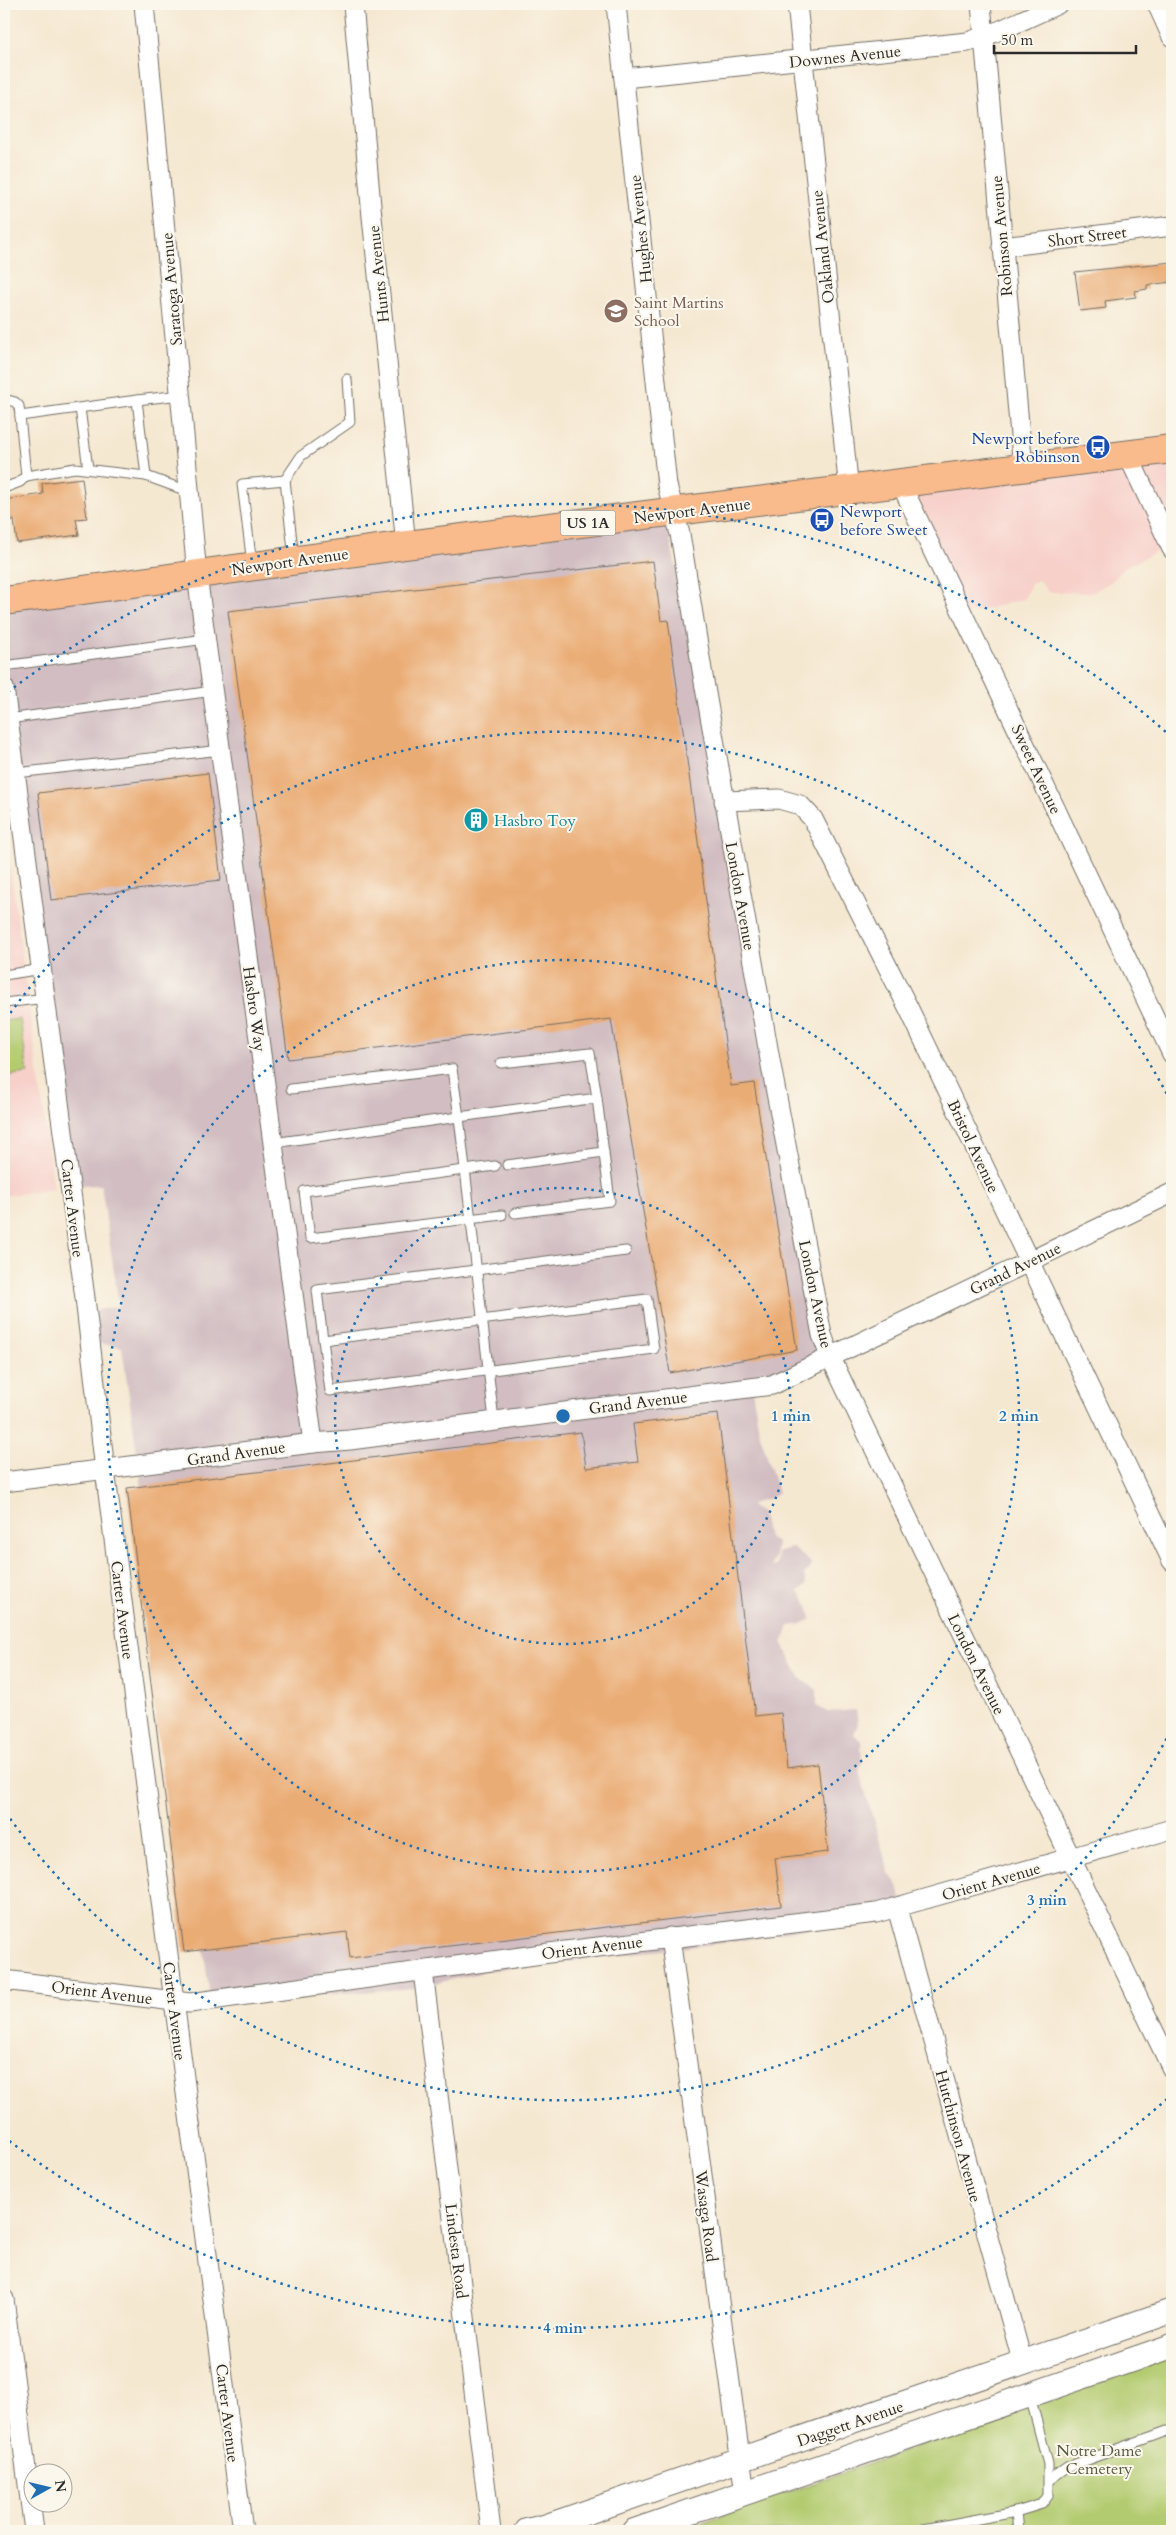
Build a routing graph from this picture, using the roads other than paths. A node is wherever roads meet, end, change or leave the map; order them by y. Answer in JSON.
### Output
{"nodes":[{"id":1,"x":144,"y":4,"type":"edge"},
{"id":2,"x":353,"y":4,"type":"edge"},
{"id":3,"x":616,"y":4,"type":"edge"},
{"id":4,"x":797,"y":4,"type":"edge"},
{"id":5,"x":981,"y":4,"type":"edge"},
{"id":6,"x":1058,"y":4,"type":"edge"},
{"id":7,"x":1156,"y":4,"type":"edge"},
{"id":8,"x":984,"y":36,"type":"junction"},
{"id":9,"x":1172,"y":37,"type":"edge"},
{"id":10,"x":802,"y":61,"type":"junction"},
{"id":11,"x":624,"y":78,"type":"junction"},
{"id":12,"x":1172,"y":226,"type":"edge"},
{"id":13,"x":1002,"y":247,"type":"junction"},
{"id":14,"x":347,"y":380,"type":"dead end"},
{"id":15,"x":181,"y":396,"type":"junction"},
{"id":16,"x":4,"y":399,"type":"edge"},
{"id":17,"x":138,"y":400,"type":"junction"},
{"id":18,"x":80,"y":408,"type":"junction"},
{"id":19,"x":20,"y":416,"type":"junction"},
{"id":20,"x":1172,"y":449,"type":"edge"},
{"id":21,"x":1128,"y":455,"type":"junction"},
{"id":22,"x":1023,"y":468,"type":"junction"},
{"id":23,"x":88,"y":469,"type":"junction"},
{"id":24,"x":26,"y":476,"type":"junction"},
{"id":25,"x":146,"y":476,"type":"junction"},
{"id":26,"x":285,"y":480,"type":"junction"},
{"id":27,"x":901,"y":484,"type":"junction"},
{"id":28,"x":4,"y":488,"type":"edge"},
{"id":29,"x":849,"y":490,"type":"junction"},
{"id":30,"x":190,"y":492,"type":"junction"},
{"id":31,"x":675,"y":512,"type":"junction"},
{"id":32,"x":406,"y":545,"type":"junction"},
{"id":33,"x":1172,"y":549,"type":"edge"},
{"id":34,"x":294,"y":561,"type":"junction"},
{"id":35,"x":252,"y":567,"type":"junction"},
{"id":36,"x":198,"y":575,"type":"junction"},
{"id":37,"x":4,"y":601,"type":"edge"},
{"id":38,"x":206,"y":639,"type":"junction"},
{"id":39,"x":4,"y":666,"type":"edge"},
{"id":40,"x":4,"y":688,"type":"edge"},
{"id":41,"x":213,"y":691,"type":"junction"},
{"id":42,"x":6,"y":721,"type":"edge"},
{"id":43,"x":221,"y":750,"type":"junction"},
{"id":44,"x":16,"y":773,"type":"junction"},
{"id":45,"x":724,"y":801,"type":"junction"},
{"id":46,"x":42,"y":969,"type":"junction"},
{"id":47,"x":4,"y":975,"type":"edge"},
{"id":48,"x":46,"y":998,"type":"junction"},
{"id":49,"x":4,"y":1003,"type":"edge"},
{"id":50,"x":1172,"y":1054,"type":"edge"},
{"id":51,"x":501,"y":1063,"type":"dead end"},
{"id":52,"x":291,"y":1089,"type":"dead end"},
{"id":53,"x":597,"y":1098,"type":"junction"},
{"id":54,"x":459,"y":1117,"type":"junction"},
{"id":55,"x":273,"y":1143,"type":"junction"},
{"id":56,"x":604,"y":1152,"type":"junction"},
{"id":57,"x":507,"y":1165,"type":"dead end"},
{"id":58,"x":495,"y":1166,"type":"dead end"},
{"id":59,"x":466,"y":1170,"type":"junction"},
{"id":60,"x":1172,"y":1193,"type":"edge"},
{"id":61,"x":515,"y":1213,"type":"dead end"},
{"id":62,"x":502,"y":1215,"type":"dead end"},
{"id":63,"x":472,"y":1220,"type":"junction"},
{"id":64,"x":626,"y":1251,"type":"dead end"},
{"id":65,"x":1028,"y":1262,"type":"junction"},
{"id":66,"x":478,"y":1270,"type":"junction"},
{"id":67,"x":483,"y":1321,"type":"junction"},
{"id":68,"x":323,"y":1340,"type":"junction"},
{"id":69,"x":830,"y":1356,"type":"junction"},
{"id":70,"x":489,"y":1370,"type":"junction"},
{"id":71,"x":494,"y":1420,"type":"junction"},
{"id":72,"x":313,"y":1443,"type":"junction"},
{"id":73,"x":105,"y":1470,"type":"junction"},
{"id":74,"x":4,"y":1482,"type":"edge"},
{"id":75,"x":1172,"y":1561,"type":"edge"},
{"id":76,"x":1172,"y":1829,"type":"edge"},
{"id":77,"x":1070,"y":1858,"type":"junction"},
{"id":78,"x":896,"y":1908,"type":"junction"},
{"id":79,"x":670,"y":1937,"type":"junction"},
{"id":80,"x":422,"y":1971,"type":"junction"},
{"id":81,"x":4,"y":1980,"type":"edge"},
{"id":82,"x":174,"y":2001,"type":"junction"},
{"id":83,"x":1172,"y":2069,"type":"edge"},
{"id":84,"x":4,"y":2299,"type":"edge"},
{"id":85,"x":1172,"y":2311,"type":"edge"},
{"id":86,"x":1172,"y":2346,"type":"edge"},
{"id":87,"x":1023,"y":2364,"type":"junction"},
{"id":88,"x":1030,"y":2394,"type":"junction"},
{"id":89,"x":1166,"y":2431,"type":"dead end"},
{"id":90,"x":739,"y":2461,"type":"junction"},
{"id":91,"x":1049,"y":2480,"type":"junction"},
{"id":92,"x":745,"y":2494,"type":"junction"},
{"id":93,"x":1016,"y":2512,"type":"junction"},
{"id":94,"x":538,"y":2530,"type":"edge"},
{"id":95,"x":34,"y":2531,"type":"edge"},
{"id":96,"x":243,"y":2531,"type":"edge"},
{"id":97,"x":492,"y":2531,"type":"edge"},
{"id":98,"x":634,"y":2531,"type":"edge"},
{"id":99,"x":913,"y":2531,"type":"edge"},
{"id":100,"x":1018,"y":2531,"type":"edge"}],
"edges":[{"from":1,"to":15,"type":"street","name":"Saratoga Avenue"},
{"from":2,"to":32,"type":"street","name":"Hunts Avenue"},
{"from":3,"to":11,"type":"street","name":"Hughes Avenue"},
{"from":4,"to":10,"type":"street","name":"Oakland Avenue"},
{"from":5,"to":8,"type":"street","name":"Robinson Avenue"},
{"from":6,"to":8,"type":"street","name":"Downes Avenue"},
{"from":7,"to":9,"type":"street"},
{"from":8,"to":10,"type":"street","name":"Downes Avenue"},
{"from":8,"to":13,"type":"street","name":"Robinson Avenue"},
{"from":10,"to":11,"type":"street","name":"Downes Avenue"},
{"from":10,"to":29,"type":"street","name":"Oakland Avenue"},
{"from":11,"to":31,"type":"street","name":"Hughes Avenue"},
{"from":12,"to":13,"type":"street","name":"Short Street"},
{"from":13,"to":22,"type":"street","name":"Robinson Avenue"},
{"from":14,"to":26,"type":"lane"},
{"from":15,"to":17,"type":"lane"},
{"from":15,"to":30,"type":"street","name":"Saratoga Avenue"},
{"from":16,"to":19,"type":"lane"},
{"from":17,"to":18,"type":"lane"},
{"from":17,"to":25,"type":"lane"},
{"from":18,"to":19,"type":"lane"},
{"from":18,"to":23,"type":"lane"},
{"from":19,"to":24,"type":"lane"},
{"from":20,"to":21,"type":"main road","name":"Newport Avenue","number":"US 1A"},
{"from":21,"to":22,"type":"main road","name":"Newport Avenue","number":"US 1A"},
{"from":21,"to":33,"type":"street"},
{"from":22,"to":27,"type":"main road","name":"Newport Avenue","number":"US 1A"},
{"from":23,"to":24,"type":"lane"},
{"from":23,"to":25,"type":"lane"},
{"from":24,"to":28,"type":"lane"},
{"from":25,"to":30,"type":"lane"},
{"from":26,"to":34,"type":"lane"},
{"from":26,"to":35,"type":"lane"},
{"from":27,"to":29,"type":"main road","name":"Newport Avenue","number":"US 1A"},
{"from":27,"to":50,"type":"street","name":"Sweet Avenue"},
{"from":29,"to":31,"type":"main road","name":"Newport Avenue","number":"US 1A"},
{"from":30,"to":36,"type":"street","name":"Saratoga Avenue"},
{"from":31,"to":32,"type":"main road","name":"Newport Avenue","number":"US 1A"},
{"from":31,"to":45,"type":"street","name":"London Avenue"},
{"from":32,"to":34,"type":"main road","name":"Newport Avenue","number":"US 1A"},
{"from":34,"to":35,"type":"main road","name":"Newport Avenue","number":"US 1A"},
{"from":35,"to":36,"type":"main road","name":"Newport Avenue","number":"US 1A"},
{"from":36,"to":37,"type":"main road","name":"Newport Avenue","number":"US 1A"},
{"from":36,"to":38,"type":"street","name":"Hasbro Way"},
{"from":38,"to":39,"type":"lane"},
{"from":38,"to":41,"type":"street","name":"Hasbro Way"},
{"from":40,"to":42,"type":"street","name":"Carter Avenue"},
{"from":41,"to":42,"type":"lane"},
{"from":41,"to":43,"type":"street","name":"Hasbro Way"},
{"from":42,"to":44,"type":"street","name":"Carter Avenue"},
{"from":43,"to":44,"type":"lane"},
{"from":43,"to":55,"type":"street","name":"Hasbro Way"},
{"from":44,"to":46,"type":"street","name":"Carter Avenue"},
{"from":45,"to":65,"type":"street","name":"Bristol Avenue"},
{"from":45,"to":69,"type":"street","name":"London Avenue"},
{"from":46,"to":47,"type":"lane"},
{"from":46,"to":48,"type":"street","name":"Carter Avenue"},
{"from":48,"to":49,"type":"lane"},
{"from":48,"to":73,"type":"street","name":"Carter Avenue"},
{"from":51,"to":53,"type":"lane"},
{"from":52,"to":54,"type":"lane"},
{"from":53,"to":54,"type":"lane"},
{"from":53,"to":56,"type":"lane"},
{"from":54,"to":55,"type":"lane"},
{"from":54,"to":59,"type":"lane"},
{"from":55,"to":72,"type":"street","name":"Hasbro Way"},
{"from":56,"to":57,"type":"lane"},
{"from":56,"to":61,"type":"lane"},
{"from":58,"to":59,"type":"lane"},
{"from":59,"to":63,"type":"lane"},
{"from":59,"to":63,"type":"lane"},
{"from":60,"to":65,"type":"street","name":"Grand Avenue"},
{"from":62,"to":63,"type":"lane"},
{"from":63,"to":66,"type":"lane"},
{"from":64,"to":66,"type":"lane"},
{"from":65,"to":69,"type":"street","name":"Grand Avenue"},
{"from":65,"to":75,"type":"street","name":"Bristol Avenue"},
{"from":66,"to":67,"type":"lane"},
{"from":66,"to":68,"type":"lane"},
{"from":67,"to":68,"type":"lane"},
{"from":67,"to":70,"type":"lane"},
{"from":67,"to":70,"type":"lane"},
{"from":68,"to":70,"type":"lane"},
{"from":69,"to":71,"type":"street","name":"Grand Avenue"},
{"from":69,"to":77,"type":"street","name":"London Avenue"},
{"from":70,"to":71,"type":"lane"},
{"from":71,"to":72,"type":"street","name":"Grand Avenue"},
{"from":72,"to":73,"type":"street","name":"Grand Avenue"},
{"from":73,"to":74,"type":"street","name":"Grand Avenue"},
{"from":73,"to":82,"type":"street","name":"Carter Avenue"},
{"from":76,"to":77,"type":"street","name":"Orient Avenue"},
{"from":77,"to":78,"type":"street","name":"Orient Avenue"},
{"from":77,"to":83,"type":"street","name":"London Avenue"},
{"from":78,"to":79,"type":"street","name":"Orient Avenue"},
{"from":78,"to":87,"type":"street","name":"Hutchinson Avenue"},
{"from":79,"to":80,"type":"street","name":"Orient Avenue"},
{"from":79,"to":90,"type":"street","name":"Wasaga Road"},
{"from":80,"to":82,"type":"street","name":"Orient Avenue"},
{"from":80,"to":97,"type":"street","name":"Lindesta Road"},
{"from":81,"to":82,"type":"street","name":"Orient Avenue"},
{"from":82,"to":96,"type":"street","name":"Carter Avenue"},
{"from":84,"to":95,"type":"street"},
{"from":85,"to":87,"type":"street","name":"Daggett Avenue"},
{"from":86,"to":88,"type":"street","name":"Daggett Avenue"},
{"from":87,"to":90,"type":"street","name":"Daggett Avenue"},
{"from":88,"to":91,"type":"lane"},
{"from":88,"to":92,"type":"street","name":"Daggett Avenue"},
{"from":89,"to":91,"type":"lane"},
{"from":90,"to":92,"type":"street","name":"Wasaga Road"},
{"from":90,"to":94,"type":"street","name":"Daggett Avenue"},
{"from":91,"to":93,"type":"lane"},
{"from":92,"to":98,"type":"street","name":"Daggett Avenue"},
{"from":93,"to":99,"type":"lane"},
{"from":93,"to":100,"type":"lane"}]}
